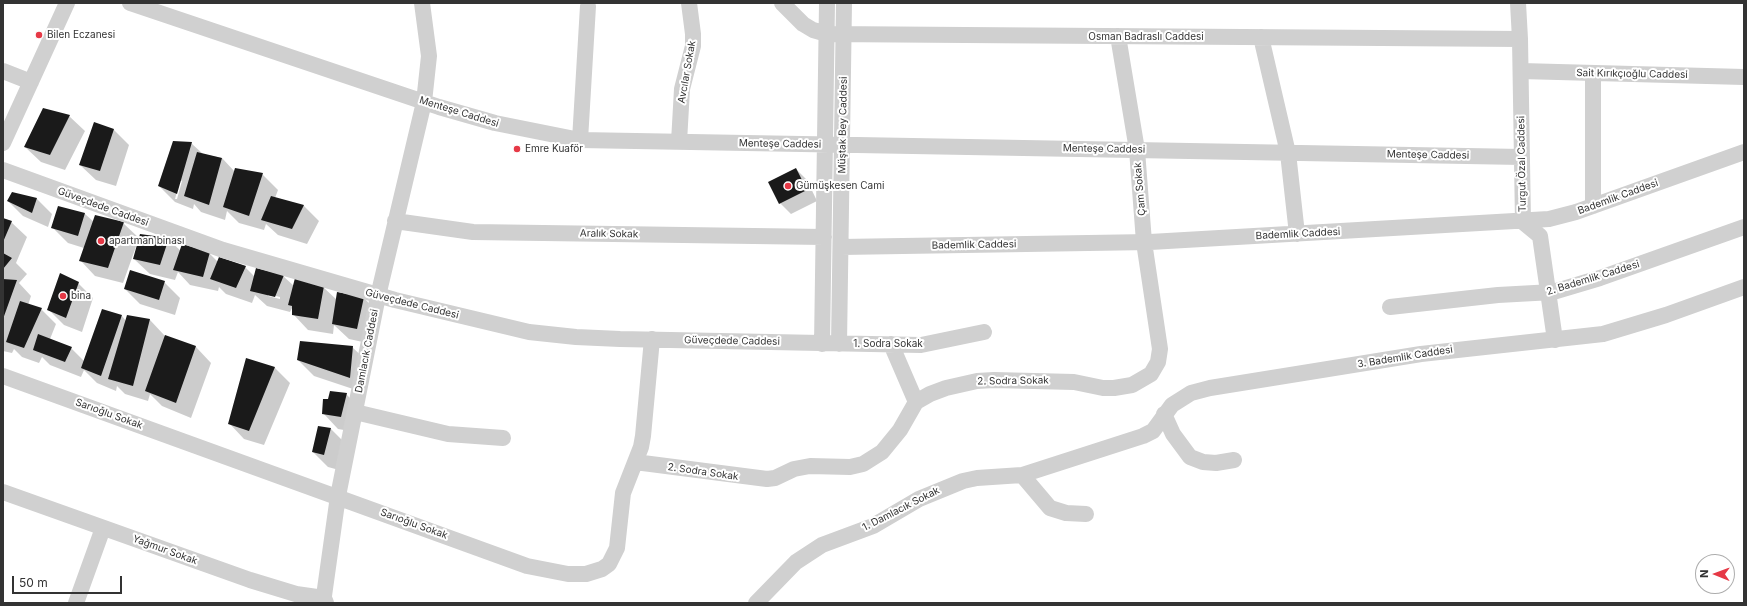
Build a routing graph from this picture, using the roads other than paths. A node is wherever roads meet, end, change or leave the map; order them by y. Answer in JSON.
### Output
{"nodes":[{"id":1,"x":67,"y":3,"type":"edge"},
{"id":2,"x":130,"y":3,"type":"edge"},
{"id":3,"x":422,"y":3,"type":"edge"},
{"id":4,"x":689,"y":3,"type":"edge"},
{"id":5,"x":782,"y":3,"type":"edge"},
{"id":6,"x":827,"y":3,"type":"edge"},
{"id":7,"x":844,"y":3,"type":"edge"},
{"id":8,"x":1518,"y":3,"type":"edge"},
{"id":9,"x":588,"y":6,"type":"dead end"},
{"id":10,"x":827,"y":34,"type":"junction"},
{"id":11,"x":844,"y":34,"type":"junction"},
{"id":12,"x":1118,"y":36,"type":"junction"},
{"id":13,"x":1261,"y":37,"type":"junction"},
{"id":14,"x":1520,"y":39,"type":"junction"},
{"id":15,"x":1521,"y":71,"type":"junction"},
{"id":16,"x":3,"y":72,"type":"edge"},
{"id":17,"x":1593,"y":73,"type":"junction"},
{"id":18,"x":1744,"y":77,"type":"edge"},
{"id":19,"x":31,"y":82,"type":"junction"},
{"id":20,"x":424,"y":102,"type":"junction"},
{"id":21,"x":580,"y":140,"type":"junction"},
{"id":22,"x":679,"y":142,"type":"junction"},
{"id":23,"x":3,"y":143,"type":"edge"},
{"id":24,"x":825,"y":144,"type":"junction"},
{"id":25,"x":842,"y":145,"type":"junction"},
{"id":26,"x":1136,"y":150,"type":"junction"},
{"id":27,"x":1744,"y":152,"type":"edge"},
{"id":28,"x":1288,"y":153,"type":"junction"},
{"id":29,"x":1522,"y":157,"type":"junction"},
{"id":30,"x":3,"y":170,"type":"edge"},
{"id":31,"x":1593,"y":206,"type":"junction"},
{"id":32,"x":395,"y":221,"type":"junction"},
{"id":33,"x":1523,"y":222,"type":"junction"},
{"id":34,"x":1744,"y":227,"type":"edge"},
{"id":35,"x":1297,"y":234,"type":"junction"},
{"id":36,"x":824,"y":237,"type":"junction"},
{"id":37,"x":1144,"y":242,"type":"junction"},
{"id":38,"x":841,"y":247,"type":"junction"},
{"id":39,"x":1744,"y":287,"type":"edge"},
{"id":40,"x":1548,"y":293,"type":"junction"},
{"id":41,"x":378,"y":296,"type":"junction"},
{"id":42,"x":1390,"y":307,"type":"dead end"},
{"id":43,"x":984,"y":332,"type":"dead end"},
{"id":44,"x":652,"y":339,"type":"junction"},
{"id":45,"x":1555,"y":340,"type":"junction"},
{"id":46,"x":1159,"y":342,"type":"joint"},
{"id":47,"x":822,"y":344,"type":"junction"},
{"id":48,"x":839,"y":344,"type":"junction"},
{"id":49,"x":891,"y":344,"type":"junction"},
{"id":50,"x":3,"y":376,"type":"edge"},
{"id":51,"x":916,"y":402,"type":"junction"},
{"id":52,"x":355,"y":412,"type":"junction"},
{"id":53,"x":1164,"y":414,"type":"junction"},
{"id":54,"x":503,"y":438,"type":"dead end"},
{"id":55,"x":1234,"y":460,"type":"dead end"},
{"id":56,"x":635,"y":462,"type":"junction"},
{"id":57,"x":1022,"y":475,"type":"junction"},
{"id":58,"x":3,"y":492,"type":"edge"},
{"id":59,"x":338,"y":496,"type":"junction"},
{"id":60,"x":1086,"y":514,"type":"dead end"},
{"id":61,"x":103,"y":528,"type":"junction"},
{"id":62,"x":324,"y":602,"type":"edge"},
{"id":63,"x":76,"y":603,"type":"edge"},
{"id":64,"x":756,"y":603,"type":"edge"}],
"edges":[{"from":1,"to":19,"type":"street"},
{"from":2,"to":20,"type":"street","name":"Menteşe Caddesi"},
{"from":3,"to":20,"type":"street","name":"Damlacık Caddesi"},
{"from":4,"to":22,"type":"street","name":"Avcılar Sokak"},
{"from":5,"to":10,"type":"street","name":"Osman Badraslı Caddesi"},
{"from":6,"to":10,"type":"street","name":"Müştak Bey Caddesi"},
{"from":7,"to":11,"type":"street","name":"Müştak Bey Caddesi"},
{"from":8,"to":14,"type":"street","name":"Turgut Özal Caddesi"},
{"from":9,"to":21,"type":"street"},
{"from":10,"to":11,"type":"street","name":"Osman Badraslı Caddesi"},
{"from":10,"to":24,"type":"street","name":"Müştak Bey Caddesi"},
{"from":11,"to":12,"type":"street","name":"Osman Badraslı Caddesi"},
{"from":11,"to":25,"type":"street","name":"Müştak Bey Caddesi"},
{"from":12,"to":13,"type":"street","name":"Osman Badraslı Caddesi"},
{"from":12,"to":26,"type":"street","name":"Çam Sokak"},
{"from":13,"to":14,"type":"street","name":"Osman Badraslı Caddesi"},
{"from":13,"to":28,"type":"street"},
{"from":14,"to":15,"type":"street","name":"Turgut Özal Caddesi"},
{"from":15,"to":17,"type":"street","name":"Sait Kırıkçıoğlu Caddesi"},
{"from":15,"to":29,"type":"street","name":"Turgut Özal Caddesi"},
{"from":16,"to":19,"type":"street"},
{"from":17,"to":18,"type":"street","name":"Sait Kırıkçıoğlu Caddesi"},
{"from":17,"to":31,"type":"street"},
{"from":19,"to":23,"type":"street"},
{"from":20,"to":21,"type":"street","name":"Menteşe Caddesi"},
{"from":20,"to":32,"type":"street","name":"Damlacık Caddesi"},
{"from":21,"to":22,"type":"street","name":"Menteşe Caddesi"},
{"from":22,"to":24,"type":"street","name":"Menteşe Caddesi"},
{"from":24,"to":25,"type":"street","name":"Menteşe Caddesi"},
{"from":24,"to":36,"type":"street","name":"Müştak Bey Caddesi"},
{"from":25,"to":26,"type":"street","name":"Menteşe Caddesi"},
{"from":25,"to":38,"type":"street","name":"Müştak Bey Caddesi"},
{"from":26,"to":28,"type":"street","name":"Menteşe Caddesi"},
{"from":26,"to":37,"type":"street","name":"Çam Sokak"},
{"from":27,"to":31,"type":"street","name":"Bademlik Caddesi"},
{"from":28,"to":29,"type":"street","name":"Menteşe Caddesi"},
{"from":28,"to":35,"type":"street"},
{"from":29,"to":33,"type":"street","name":"Turgut Özal Caddesi"},
{"from":30,"to":41,"type":"street","name":"Güveçdede Caddesi"},
{"from":31,"to":33,"type":"street","name":"Bademlik Caddesi"},
{"from":32,"to":36,"type":"street","name":"Aralık Sokak"},
{"from":32,"to":41,"type":"street","name":"Damlacık Caddesi"},
{"from":33,"to":35,"type":"street","name":"Bademlik Caddesi"},
{"from":33,"to":40,"type":"street","name":"Turgut Özal Caddesi"},
{"from":34,"to":40,"type":"street","name":"2. Bademlik Caddesi"},
{"from":35,"to":37,"type":"street","name":"Bademlik Caddesi"},
{"from":36,"to":47,"type":"street","name":"Müştak Bey Caddesi"},
{"from":37,"to":38,"type":"street","name":"Bademlik Caddesi"},
{"from":37,"to":46,"type":"street","name":"Çam Sokak"},
{"from":38,"to":48,"type":"street","name":"Müştak Bey Caddesi"},
{"from":39,"to":45,"type":"street","name":"3. Bademlik Caddesi"},
{"from":40,"to":42,"type":"street","name":"2. Bademlik Caddesi"},
{"from":40,"to":45,"type":"street","name":"Turgut Özal Caddesi"},
{"from":41,"to":44,"type":"street","name":"Güveçdede Caddesi"},
{"from":41,"to":52,"type":"street","name":"Damlacık Caddesi"},
{"from":43,"to":49,"type":"street","name":"1. Sodra Sokak"},
{"from":44,"to":47,"type":"street","name":"Güveçdede Caddesi"},
{"from":44,"to":56,"type":"street","name":"Sarıoğlu Sokak"},
{"from":45,"to":53,"type":"street","name":"3. Bademlik Caddesi"},
{"from":46,"to":51,"type":"street","name":"2. Sodra Sokak"},
{"from":47,"to":48,"type":"street","name":"Güveçdede Caddesi"},
{"from":48,"to":49,"type":"street","name":"1. Sodra Sokak"},
{"from":49,"to":51,"type":"street"},
{"from":50,"to":59,"type":"street","name":"Sarıoğlu Sokak"},
{"from":51,"to":56,"type":"street","name":"2. Sodra Sokak"},
{"from":52,"to":54,"type":"street"},
{"from":52,"to":59,"type":"street","name":"Damlacık Caddesi"},
{"from":53,"to":55,"type":"street"},
{"from":53,"to":57,"type":"street","name":"1. Damlacık Sokak"},
{"from":56,"to":59,"type":"street","name":"Sarıoğlu Sokak"},
{"from":57,"to":60,"type":"street"},
{"from":57,"to":64,"type":"street","name":"1. Damlacık Sokak"},
{"from":58,"to":61,"type":"street","name":"Yağmur Sokak"},
{"from":59,"to":62,"type":"street","name":"Damlacık Caddesi"},
{"from":61,"to":62,"type":"street","name":"Yağmur Sokak"},
{"from":61,"to":63,"type":"street"}]}
